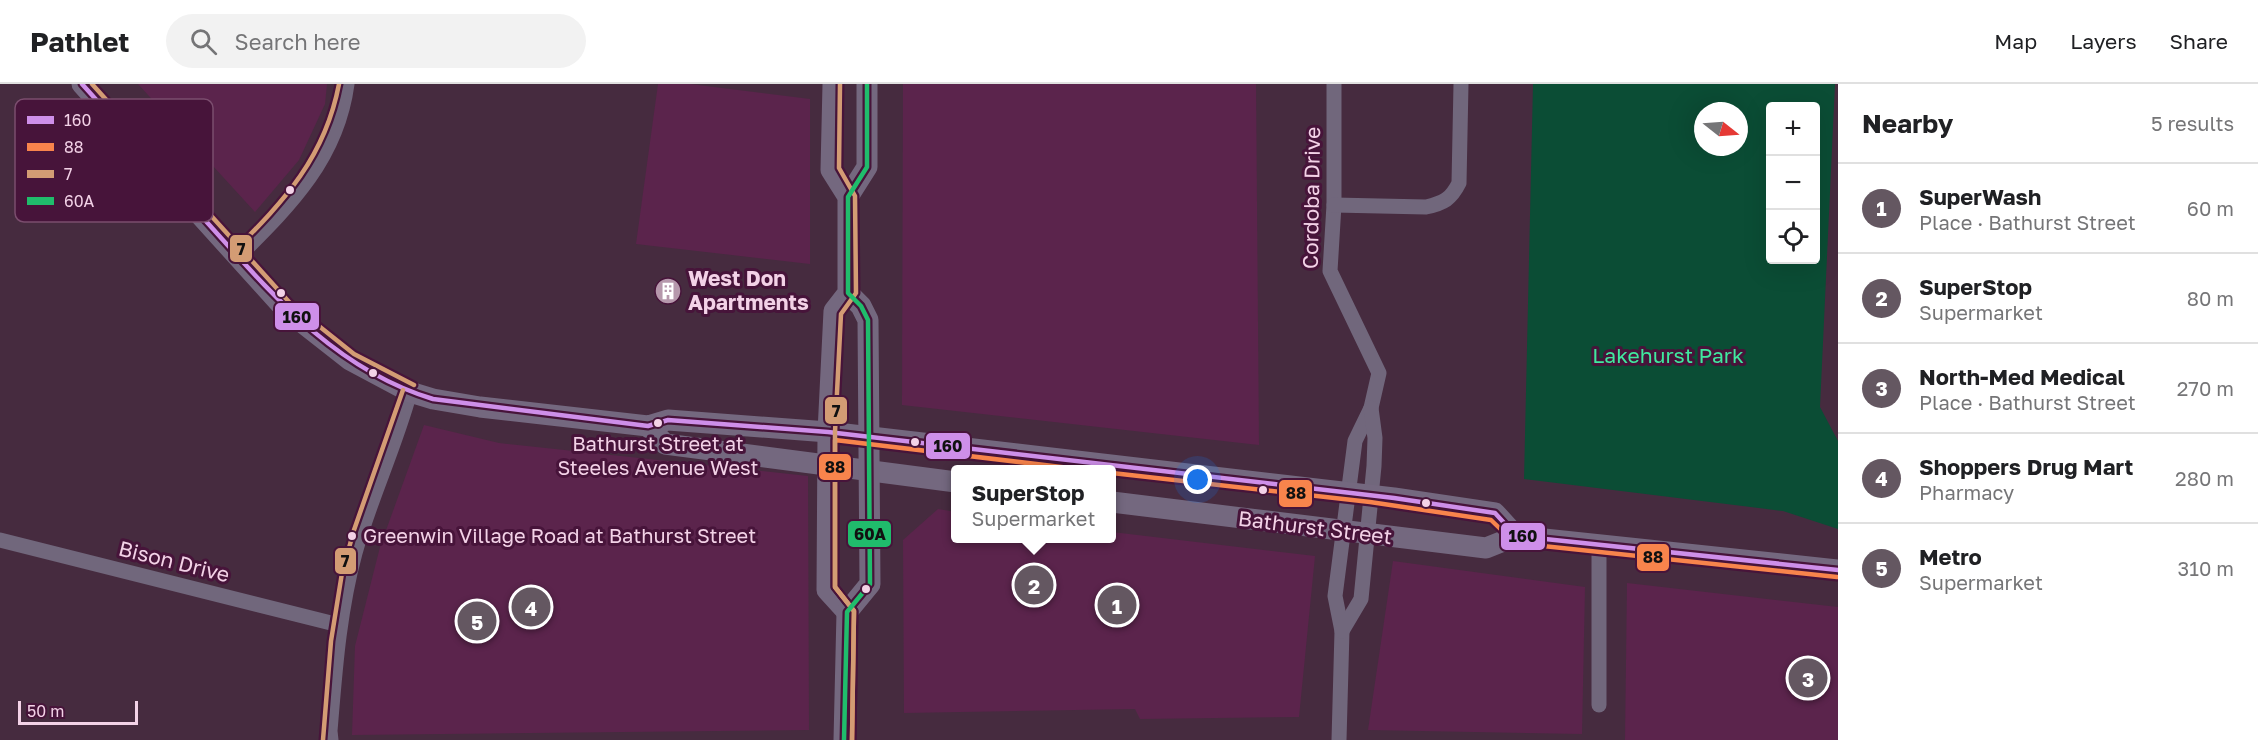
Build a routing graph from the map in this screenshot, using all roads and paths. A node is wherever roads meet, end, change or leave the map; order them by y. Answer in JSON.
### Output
{"nodes":[{"id":1,"x":82,"y":84,"type":"edge"},
{"id":2,"x":347,"y":84,"type":"edge"},
{"id":3,"x":833,"y":84,"type":"edge"},
{"id":4,"x":867,"y":84,"type":"edge"},
{"id":5,"x":1334,"y":84,"type":"edge"},
{"id":6,"x":1461,"y":84,"type":"edge"},
{"id":7,"x":96,"y":99,"type":"edge"},
{"id":8,"x":848,"y":197,"type":"junction"},
{"id":9,"x":1334,"y":205,"type":"junction"},
{"id":10,"x":208,"y":222,"type":"edge"},
{"id":11,"x":239,"y":256,"type":"junction"},
{"id":12,"x":848,"y":294,"type":"junction"},
{"id":13,"x":410,"y":392,"type":"junction"},
{"id":14,"x":1371,"y":408,"type":"junction"},
{"id":15,"x":648,"y":426,"type":"junction"},
{"id":16,"x":828,"y":432,"type":"junction"},
{"id":17,"x":868,"y":438,"type":"junction"},
{"id":18,"x":827,"y":465,"type":"junction"},
{"id":19,"x":1103,"y":465,"type":"edge"},
{"id":20,"x":1116,"y":466,"type":"edge"},
{"id":21,"x":868,"y":470,"type":"junction"},
{"id":22,"x":951,"y":481,"type":"edge"},
{"id":23,"x":1347,"y":493,"type":"junction"},
{"id":24,"x":1371,"y":495,"type":"junction"},
{"id":25,"x":1116,"y":503,"type":"edge"},
{"id":26,"x":1343,"y":532,"type":"junction"},
{"id":27,"x":1367,"y":535,"type":"junction"},
{"id":28,"x":1516,"y":536,"type":"junction"},
{"id":29,"x":0,"y":540,"type":"edge"},
{"id":30,"x":1599,"y":543,"type":"junction"},
{"id":31,"x":1838,"y":570,"type":"edge"},
{"id":32,"x":847,"y":612,"type":"junction"},
{"id":33,"x":339,"y":625,"type":"junction"},
{"id":34,"x":1342,"y":631,"type":"junction"},
{"id":35,"x":1599,"y":705,"type":"dead end"},
{"id":36,"x":332,"y":740,"type":"edge"},
{"id":37,"x":844,"y":740,"type":"edge"},
{"id":38,"x":1339,"y":740,"type":"edge"}],
"edges":[{"from":1,"to":7,"type":"main road","name":"Bathurst Street"},
{"from":2,"to":11,"type":"street"},
{"from":3,"to":8,"type":"main road"},
{"from":4,"to":8,"type":"main road"},
{"from":5,"to":9,"type":"street","name":"Cordoba Drive"},
{"from":6,"to":9,"type":"street"},
{"from":8,"to":12,"type":"main road"},
{"from":9,"to":14,"type":"street","name":"Cordoba Drive"},
{"from":10,"to":11,"type":"main road","name":"Bathurst Street"},
{"from":11,"to":13,"type":"main road","name":"Bathurst Street"},
{"from":12,"to":16,"type":"main road"},
{"from":12,"to":17,"type":"main road"},
{"from":13,"to":15,"type":"main road","name":"Bathurst Street"},
{"from":13,"to":33,"type":"street"},
{"from":14,"to":23,"type":"street","name":"Cordoba Drive"},
{"from":14,"to":24,"type":"street","name":"Cordoba Drive"},
{"from":15,"to":16,"type":"main road","name":"Bathurst Street"},
{"from":15,"to":18,"type":"main road"},
{"from":16,"to":17,"type":"main road","name":"Bathurst Street"},
{"from":16,"to":18,"type":"main road"},
{"from":17,"to":19,"type":"main road","name":"Bathurst Street"},
{"from":17,"to":21,"type":"main road"},
{"from":18,"to":21,"type":"main road"},
{"from":18,"to":32,"type":"main road"},
{"from":20,"to":23,"type":"main road","name":"Bathurst Street"},
{"from":21,"to":22,"type":"main road"},
{"from":21,"to":32,"type":"main road"},
{"from":23,"to":24,"type":"main road","name":"Bathurst Street"},
{"from":23,"to":26,"type":"street","name":"Cordoba Drive"},
{"from":24,"to":27,"type":"street","name":"Cordoba Drive"},
{"from":24,"to":28,"type":"main road","name":"Bathurst Street"},
{"from":25,"to":26,"type":"main road","name":"Bathurst Street"},
{"from":26,"to":27,"type":"main road","name":"Bathurst Street"},
{"from":26,"to":34,"type":"street","name":"Cordoba Drive"},
{"from":27,"to":28,"type":"main road","name":"Bathurst Street"},
{"from":27,"to":34,"type":"street","name":"Cordoba Drive"},
{"from":28,"to":30,"type":"main road","name":"Bathurst Street"},
{"from":29,"to":33,"type":"street","name":"Bison Drive"},
{"from":30,"to":31,"type":"main road","name":"Bathurst Street"},
{"from":30,"to":35,"type":"street"},
{"from":32,"to":37,"type":"main road"},
{"from":33,"to":36,"type":"street"},
{"from":34,"to":38,"type":"street","name":"Cordoba Drive"}]}
